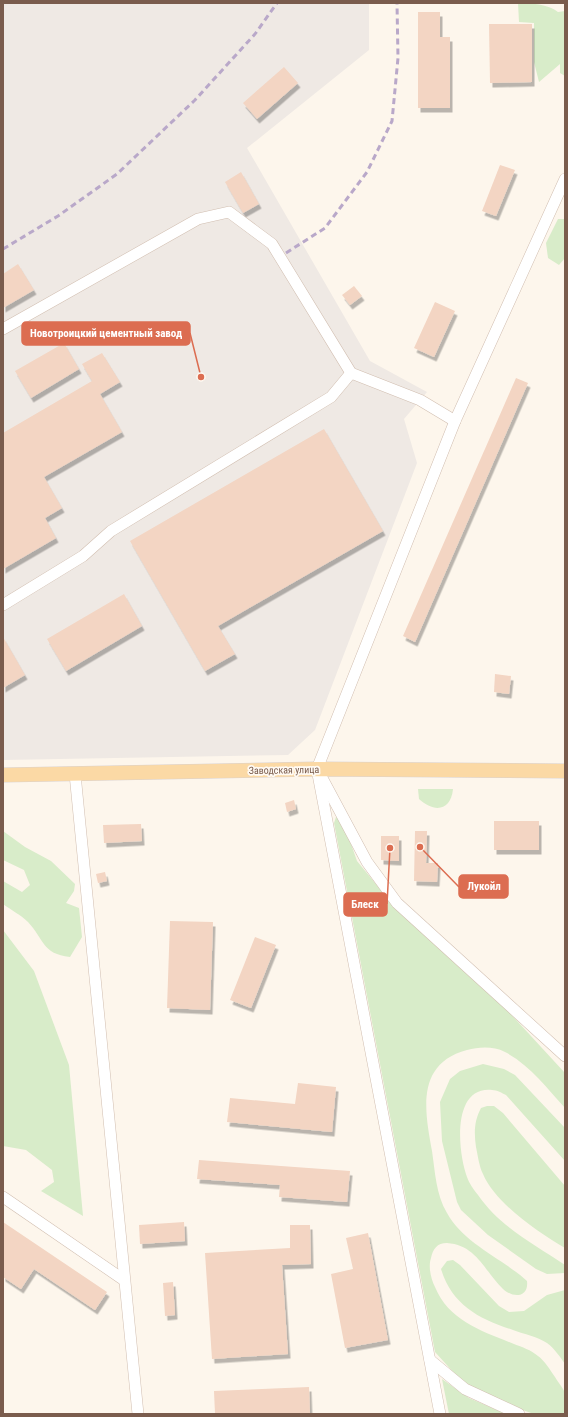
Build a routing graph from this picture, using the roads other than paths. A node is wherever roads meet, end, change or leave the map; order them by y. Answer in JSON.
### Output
{"nodes":[{"id":1,"x":565,"y":179,"type":"edge"},
{"id":2,"x":3,"y":329,"type":"edge"},
{"id":3,"x":351,"y":373,"type":"junction"},
{"id":4,"x":455,"y":421,"type":"junction"},
{"id":5,"x":3,"y":605,"type":"edge"},
{"id":6,"x":318,"y":769,"type":"junction"},
{"id":7,"x":565,"y":771,"type":"edge"},
{"id":8,"x":75,"y":774,"type":"junction"},
{"id":9,"x":3,"y":775,"type":"edge"},
{"id":10,"x":565,"y":1056,"type":"edge"},
{"id":11,"x":3,"y":1197,"type":"edge"},
{"id":12,"x":124,"y":1280,"type":"junction"},
{"id":13,"x":430,"y":1360,"type":"junction"},
{"id":14,"x":138,"y":1414,"type":"edge"},
{"id":15,"x":440,"y":1414,"type":"edge"},
{"id":16,"x":519,"y":1414,"type":"edge"}],
"edges":[{"from":1,"to":4,"type":"street"},
{"from":2,"to":3,"type":"street"},
{"from":3,"to":4,"type":"street"},
{"from":3,"to":5,"type":"street"},
{"from":4,"to":6,"type":"street"},
{"from":6,"to":7,"type":"main road","name":"Заводская улица"},
{"from":6,"to":8,"type":"main road","name":"Заводская улица"},
{"from":6,"to":10,"type":"street"},
{"from":6,"to":13,"type":"street"},
{"from":8,"to":9,"type":"main road","name":"Заводская улица"},
{"from":8,"to":12,"type":"street"},
{"from":11,"to":12,"type":"street"},
{"from":12,"to":14,"type":"street"},
{"from":13,"to":15,"type":"street"},
{"from":13,"to":16,"type":"street"}]}
